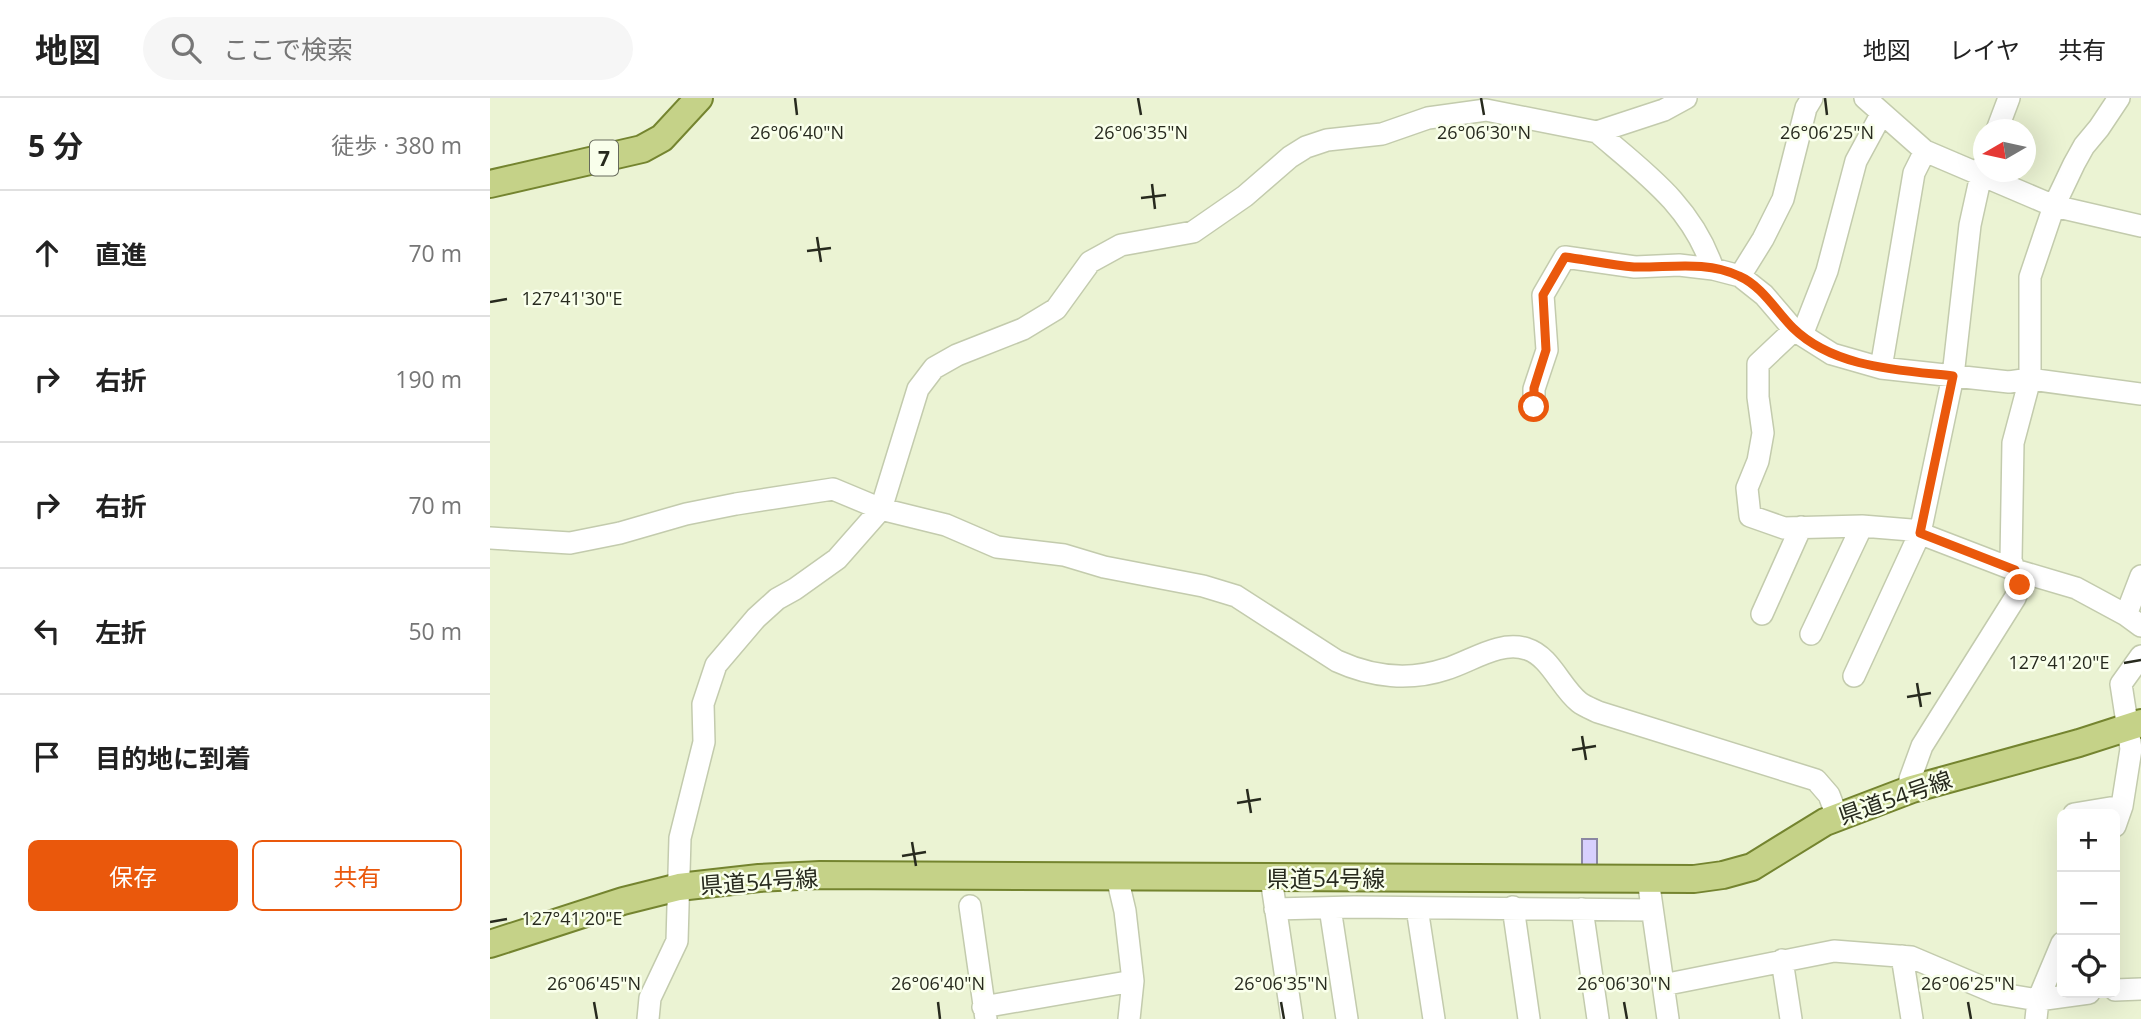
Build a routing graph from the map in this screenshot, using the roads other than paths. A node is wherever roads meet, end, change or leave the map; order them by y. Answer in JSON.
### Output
{"nodes":[{"id":1,"x":699,"y":98,"type":"edge"},
{"id":2,"x":1686,"y":98,"type":"edge"},
{"id":3,"x":1812,"y":98,"type":"edge"},
{"id":4,"x":1866,"y":98,"type":"edge"},
{"id":5,"x":2009,"y":98,"type":"edge"},
{"id":6,"x":2119,"y":98,"type":"edge"},
{"id":7,"x":1882,"y":113,"type":"junction"},
{"id":8,"x":2001,"y":119,"type":"edge"},
{"id":9,"x":1597,"y":132,"type":"junction"},
{"id":10,"x":1925,"y":151,"type":"junction"},
{"id":11,"x":1973,"y":167,"type":"edge"},
{"id":12,"x":1979,"y":182,"type":"edge"},
{"id":13,"x":2006,"y":182,"type":"edge"},
{"id":14,"x":490,"y":184,"type":"edge"},
{"id":15,"x":2054,"y":206,"type":"junction"},
{"id":16,"x":2141,"y":226,"type":"edge"},
{"id":17,"x":1713,"y":269,"type":"junction"},
{"id":18,"x":1740,"y":276,"type":"junction"},
{"id":19,"x":1798,"y":332,"type":"junction"},
{"id":20,"x":1881,"y":368,"type":"junction"},
{"id":21,"x":1953,"y":376,"type":"junction"},
{"id":22,"x":2030,"y":379,"type":"junction"},
{"id":23,"x":2141,"y":394,"type":"edge"},
{"id":24,"x":1534,"y":407,"type":"dead end"},
{"id":25,"x":881,"y":509,"type":"junction"},
{"id":26,"x":1862,"y":526,"type":"junction"},
{"id":27,"x":1801,"y":527,"type":"junction"},
{"id":28,"x":1920,"y":533,"type":"junction"},
{"id":29,"x":490,"y":538,"type":"edge"},
{"id":30,"x":2015,"y":570,"type":"junction"},
{"id":31,"x":2141,"y":576,"type":"edge"},
{"id":32,"x":1762,"y":614,"type":"dead end"},
{"id":33,"x":2133,"y":621,"type":"edge"},
{"id":34,"x":1811,"y":634,"type":"dead end"},
{"id":35,"x":2141,"y":656,"type":"edge"},
{"id":36,"x":1854,"y":676,"type":"dead end"},
{"id":37,"x":2134,"y":726,"type":"edge"},
{"id":38,"x":1912,"y":789,"type":"junction"},
{"id":39,"x":2120,"y":810,"type":"edge"},
{"id":40,"x":1837,"y":816,"type":"junction"},
{"id":41,"x":1117,"y":877,"type":"junction"},
{"id":42,"x":1271,"y":878,"type":"junction"},
{"id":43,"x":1648,"y":879,"type":"junction"},
{"id":44,"x":679,"y":887,"type":"junction"},
{"id":45,"x":970,"y":906,"type":"dead end"},
{"id":46,"x":1513,"y":907,"type":"junction"},
{"id":47,"x":1330,"y":908,"type":"junction"},
{"id":48,"x":1417,"y":908,"type":"junction"},
{"id":49,"x":1275,"y":909,"type":"junction"},
{"id":50,"x":1582,"y":909,"type":"junction"},
{"id":51,"x":1652,"y":910,"type":"junction"},
{"id":52,"x":490,"y":944,"type":"edge"},
{"id":53,"x":1902,"y":956,"type":"junction"},
{"id":54,"x":2057,"y":956,"type":"edge"},
{"id":55,"x":1782,"y":961,"type":"junction"},
{"id":56,"x":1133,"y":981,"type":"junction"},
{"id":57,"x":1663,"y":985,"type":"junction"},
{"id":58,"x":2141,"y":989,"type":"edge"},
{"id":59,"x":2120,"y":990,"type":"edge"},
{"id":60,"x":2073,"y":998,"type":"edge"},
{"id":61,"x":2037,"y":1009,"type":"edge"},
{"id":62,"x":985,"y":1013,"type":"edge"},
{"id":63,"x":648,"y":1019,"type":"edge"},
{"id":64,"x":1129,"y":1019,"type":"edge"},
{"id":65,"x":1292,"y":1019,"type":"edge"},
{"id":66,"x":1347,"y":1019,"type":"edge"},
{"id":67,"x":1434,"y":1019,"type":"edge"},
{"id":68,"x":1529,"y":1019,"type":"edge"},
{"id":69,"x":1598,"y":1019,"type":"edge"},
{"id":70,"x":1668,"y":1019,"type":"edge"},
{"id":71,"x":1791,"y":1019,"type":"edge"},
{"id":72,"x":1912,"y":1019,"type":"edge"}],
"edges":[{"from":1,"to":14,"type":"main road","number":"7"},
{"from":2,"to":9,"type":"street"},
{"from":3,"to":18,"type":"street"},
{"from":4,"to":7,"type":"street"},
{"from":5,"to":8,"type":"street"},
{"from":6,"to":15,"type":"street"},
{"from":7,"to":10,"type":"street"},
{"from":7,"to":19,"type":"street"},
{"from":9,"to":17,"type":"street"},
{"from":9,"to":25,"type":"street"},
{"from":10,"to":11,"type":"street"},
{"from":10,"to":20,"type":"street"},
{"from":12,"to":21,"type":"street"},
{"from":13,"to":15,"type":"street"},
{"from":15,"to":16,"type":"street"},
{"from":15,"to":22,"type":"street"},
{"from":17,"to":18,"type":"street"},
{"from":17,"to":24,"type":"street"},
{"from":18,"to":19,"type":"street"},
{"from":19,"to":20,"type":"street"},
{"from":19,"to":27,"type":"street"},
{"from":20,"to":21,"type":"street"},
{"from":21,"to":22,"type":"street"},
{"from":21,"to":28,"type":"street"},
{"from":22,"to":23,"type":"street"},
{"from":22,"to":30,"type":"street"},
{"from":25,"to":29,"type":"street"},
{"from":25,"to":40,"type":"street"},
{"from":25,"to":44,"type":"street"},
{"from":26,"to":27,"type":"street"},
{"from":26,"to":28,"type":"street"},
{"from":26,"to":34,"type":"street"},
{"from":27,"to":32,"type":"street"},
{"from":28,"to":30,"type":"street"},
{"from":28,"to":36,"type":"street"},
{"from":30,"to":33,"type":"street"},
{"from":30,"to":38,"type":"street"},
{"from":31,"to":33,"type":"street"},
{"from":35,"to":37,"type":"street"},
{"from":37,"to":38,"type":"main road","name":"県道54号線"},
{"from":37,"to":39,"type":"street"},
{"from":38,"to":40,"type":"main road","name":"県道54号線"},
{"from":40,"to":43,"type":"main road","name":"県道54号線"},
{"from":41,"to":42,"type":"main road","name":"県道54号線"},
{"from":41,"to":44,"type":"main road","name":"県道54号線"},
{"from":41,"to":56,"type":"street"},
{"from":42,"to":43,"type":"main road","name":"県道54号線"},
{"from":42,"to":49,"type":"street"},
{"from":43,"to":51,"type":"street"},
{"from":44,"to":52,"type":"main road","name":"県道54号線"},
{"from":44,"to":63,"type":"street"},
{"from":45,"to":62,"type":"street"},
{"from":46,"to":48,"type":"street"},
{"from":46,"to":50,"type":"street"},
{"from":46,"to":68,"type":"street"},
{"from":47,"to":48,"type":"street"},
{"from":47,"to":49,"type":"street"},
{"from":47,"to":66,"type":"street"},
{"from":48,"to":67,"type":"street"},
{"from":49,"to":65,"type":"street"},
{"from":50,"to":51,"type":"street"},
{"from":50,"to":69,"type":"street"},
{"from":51,"to":57,"type":"street"},
{"from":53,"to":55,"type":"street"},
{"from":53,"to":61,"type":"street"},
{"from":53,"to":72,"type":"street"},
{"from":54,"to":61,"type":"street"},
{"from":55,"to":57,"type":"street"},
{"from":55,"to":71,"type":"street"},
{"from":56,"to":62,"type":"street"},
{"from":56,"to":64,"type":"street"},
{"from":57,"to":70,"type":"street"},
{"from":58,"to":59,"type":"street"},
{"from":60,"to":61,"type":"street"}]}
